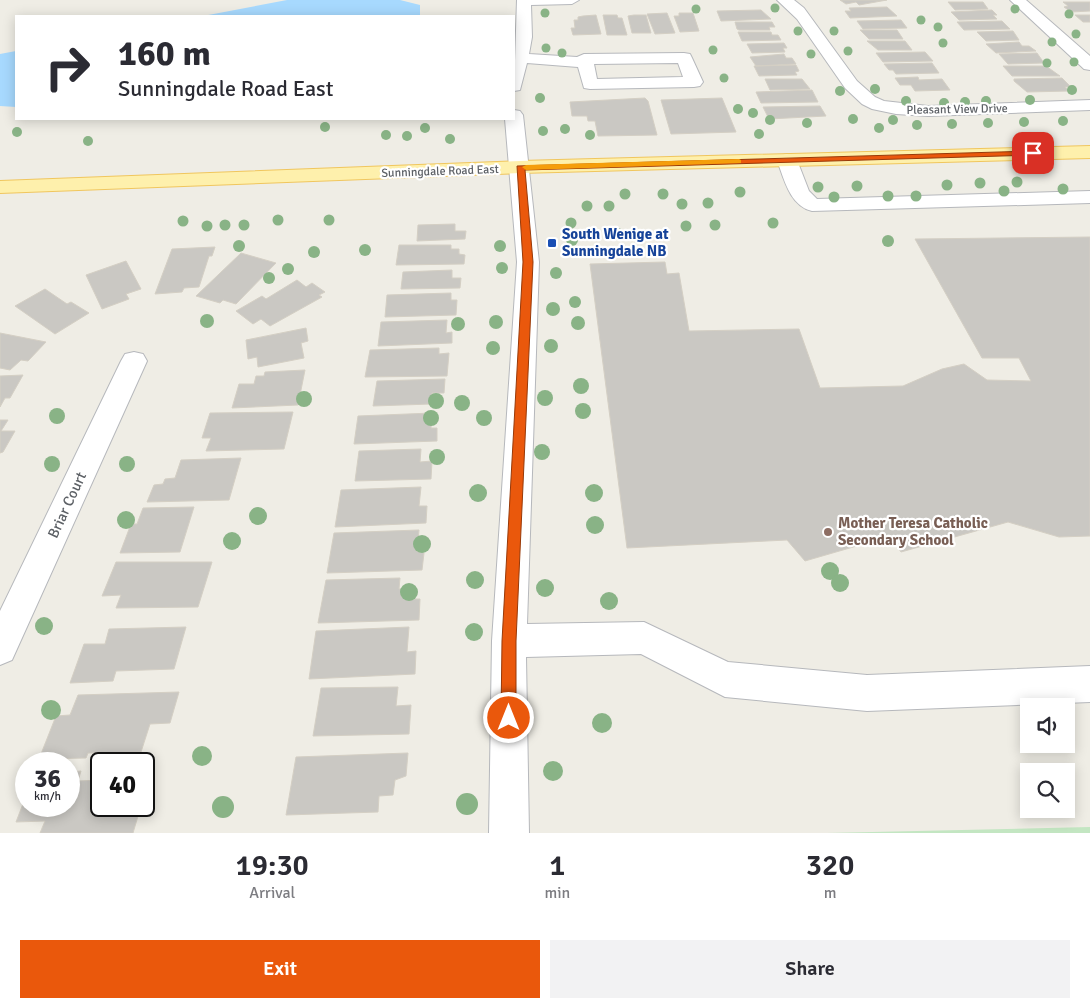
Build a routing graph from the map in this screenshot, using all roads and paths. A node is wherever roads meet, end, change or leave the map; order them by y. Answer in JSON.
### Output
{"nodes":[{"id":1,"x":572,"y":0,"type":"edge"},
{"id":2,"x":784,"y":0,"type":"edge"},
{"id":3,"x":1017,"y":0,"type":"edge"},
{"id":4,"x":524,"y":1,"type":"edge"},
{"id":5,"x":520,"y":58,"type":"junction"},
{"id":6,"x":585,"y":63,"type":"junction"},
{"id":7,"x":1090,"y":65,"type":"edge"},
{"id":8,"x":515,"y":81,"type":"edge"},
{"id":9,"x":1090,"y":105,"type":"edge"},
{"id":10,"x":515,"y":120,"type":"edge"},
{"id":11,"x":1090,"y":152,"type":"edge"},
{"id":12,"x":787,"y":160,"type":"junction"},
{"id":13,"x":520,"y":167,"type":"junction"},
{"id":14,"x":0,"y":187,"type":"edge"},
{"id":15,"x":1090,"y":197,"type":"edge"},
{"id":16,"x":134,"y":361,"type":"dead end"},
{"id":17,"x":509,"y":641,"type":"junction"},
{"id":18,"x":0,"y":648,"type":"edge"},
{"id":19,"x":1090,"y":684,"type":"edge"},
{"id":20,"x":509,"y":833,"type":"edge"}],
"edges":[{"from":1,"to":4,"type":"street"},
{"from":2,"to":9,"type":"street","name":"Pleasant View Drive"},
{"from":3,"to":7,"type":"street"},
{"from":4,"to":5,"type":"street"},
{"from":5,"to":6,"type":"street"},
{"from":5,"to":8,"type":"street"},
{"from":6,"to":6,"type":"street"},
{"from":10,"to":13,"type":"street"},
{"from":11,"to":12,"type":"main road","name":"Sunningdale Road East"},
{"from":12,"to":13,"type":"main road","name":"Sunningdale Road East"},
{"from":12,"to":15,"type":"street"},
{"from":13,"to":14,"type":"main road","name":"Sunningdale Road East"},
{"from":13,"to":17,"type":"street"},
{"from":16,"to":18,"type":"street","name":"Briar Court"},
{"from":17,"to":19,"type":"street"},
{"from":17,"to":20,"type":"street"}]}
